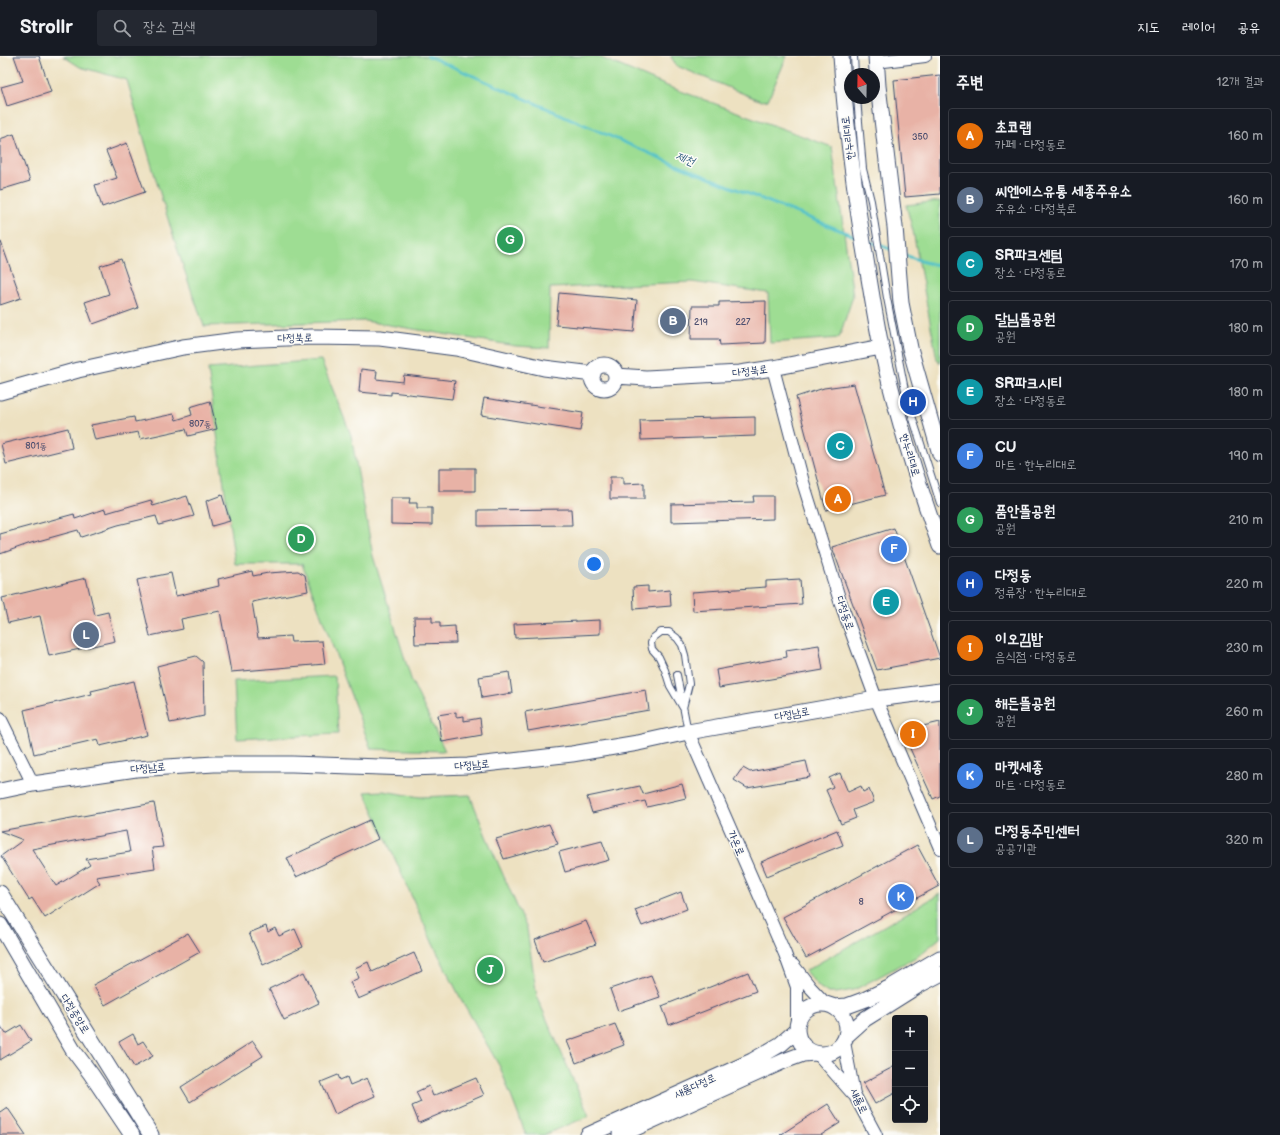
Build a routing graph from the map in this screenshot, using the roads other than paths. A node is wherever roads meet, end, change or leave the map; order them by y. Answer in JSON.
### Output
{"nodes":[{"id":1,"x":841,"y":56,"type":"edge"},
{"id":2,"x":854,"y":56,"type":"edge"},
{"id":3,"x":925,"y":56,"type":"edge"},
{"id":4,"x":876,"y":59,"type":"edge"},
{"id":5,"x":855,"y":68,"type":"edge"},
{"id":6,"x":858,"y":104,"type":"edge"},
{"id":7,"x":894,"y":300,"type":"junction"},
{"id":8,"x":881,"y":347,"type":"junction"},
{"id":9,"x":773,"y":368,"type":"junction"},
{"id":10,"x":0,"y":392,"type":"edge"},
{"id":11,"x":940,"y":454,"type":"edge"},
{"id":12,"x":940,"y":503,"type":"edge"},
{"id":13,"x":940,"y":546,"type":"edge"},
{"id":14,"x":677,"y":674,"type":"dead end"},
{"id":15,"x":940,"y":691,"type":"edge"},
{"id":16,"x":876,"y":700,"type":"junction"},
{"id":17,"x":683,"y":708,"type":"junction"},
{"id":18,"x":0,"y":718,"type":"edge"},
{"id":19,"x":688,"y":732,"type":"junction"},
{"id":20,"x":33,"y":784,"type":"junction"},
{"id":21,"x":0,"y":791,"type":"edge"},
{"id":22,"x":940,"y":848,"type":"edge"},
{"id":23,"x":0,"y":893,"type":"edge"},
{"id":24,"x":0,"y":925,"type":"edge"},
{"id":25,"x":785,"y":954,"type":"junction"},
{"id":26,"x":940,"y":958,"type":"edge"},
{"id":27,"x":940,"y":974,"type":"edge"},
{"id":28,"x":830,"y":1006,"type":"junction"},
{"id":29,"x":797,"y":1027,"type":"junction"},
{"id":30,"x":845,"y":1039,"type":"junction"},
{"id":31,"x":816,"y":1054,"type":"junction"},
{"id":32,"x":854,"y":1094,"type":"junction"},
{"id":33,"x":132,"y":1135,"type":"edge"},
{"id":34,"x":151,"y":1135,"type":"edge"},
{"id":35,"x":588,"y":1135,"type":"edge"},
{"id":36,"x":620,"y":1135,"type":"edge"},
{"id":37,"x":876,"y":1135,"type":"edge"}],
"edges":[{"from":1,"to":8,"type":"street","name":"한누리대로"},
{"from":2,"to":5,"type":"lane"},
{"from":3,"to":4,"type":"street"},
{"from":4,"to":7,"type":"street"},
{"from":6,"to":7,"type":"lane"},
{"from":7,"to":11,"type":"street"},
{"from":7,"to":12,"type":"lane"},
{"from":8,"to":9,"type":"street","name":"다정북로"},
{"from":8,"to":13,"type":"street","name":"한누리대로"},
{"from":9,"to":10,"type":"street","name":"다정북로"},
{"from":9,"to":16,"type":"street","name":"다정동로"},
{"from":14,"to":17,"type":"lane"},
{"from":15,"to":16,"type":"street","name":"다정남로"},
{"from":16,"to":19,"type":"street","name":"다정남로"},
{"from":16,"to":22,"type":"street","name":"다정동로"},
{"from":17,"to":17,"type":"lane"},
{"from":17,"to":19,"type":"lane"},
{"from":18,"to":20,"type":"street"},
{"from":19,"to":20,"type":"street","name":"다정남로"},
{"from":19,"to":25,"type":"street","name":"가온로"},
{"from":20,"to":21,"type":"street","name":"다정남로"},
{"from":23,"to":34,"type":"street","name":"다정중앙로"},
{"from":24,"to":33,"type":"street","name":"다정중앙로"},
{"from":25,"to":28,"type":"street"},
{"from":25,"to":29,"type":"street"},
{"from":26,"to":28,"type":"street"},
{"from":27,"to":30,"type":"street"},
{"from":28,"to":29,"type":"street"},
{"from":28,"to":30,"type":"street"},
{"from":29,"to":31,"type":"street"},
{"from":29,"to":35,"type":"street","name":"새롬다정로"},
{"from":30,"to":31,"type":"street"},
{"from":30,"to":32,"type":"street","name":"새롬로"},
{"from":31,"to":32,"type":"street"},
{"from":31,"to":36,"type":"street","name":"새롬다정로"},
{"from":32,"to":37,"type":"street","name":"새롬로"}]}
